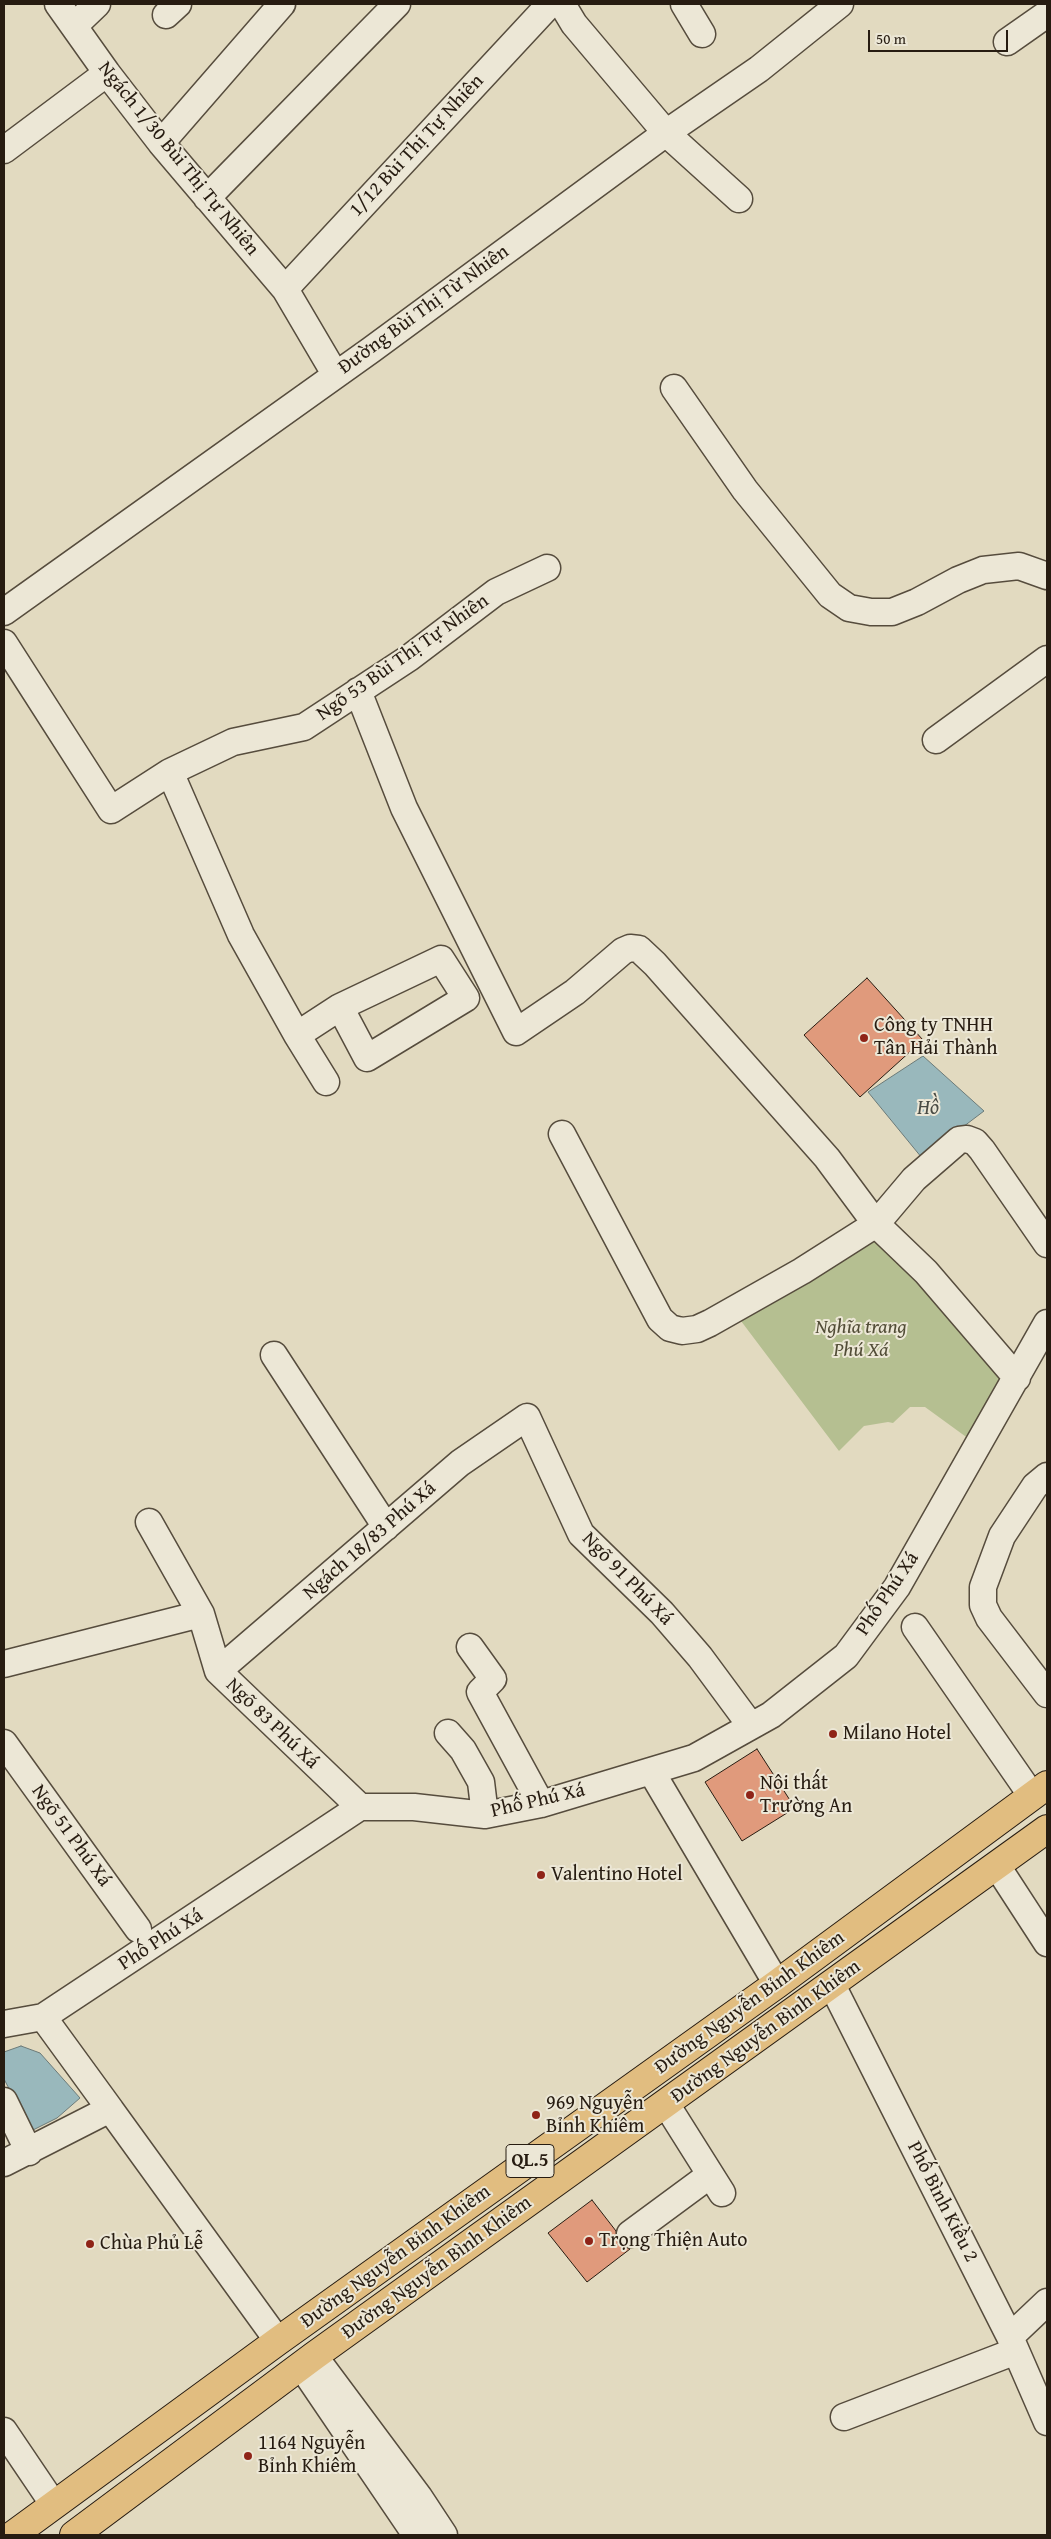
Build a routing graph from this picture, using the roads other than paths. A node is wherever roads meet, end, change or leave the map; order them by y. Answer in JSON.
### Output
{"nodes":[{"id":1,"x":58,"y":4,"type":"edge"},
{"id":2,"x":96,"y":4,"type":"edge"},
{"id":3,"x":282,"y":4,"type":"edge"},
{"id":4,"x":397,"y":4,"type":"edge"},
{"id":5,"x":550,"y":4,"type":"edge"},
{"id":6,"x":562,"y":4,"type":"edge"},
{"id":7,"x":684,"y":4,"type":"edge"},
{"id":8,"x":840,"y":4,"type":"edge"},
{"id":9,"x":1047,"y":14,"type":"edge"},
{"id":10,"x":74,"y":26,"type":"junction"},
{"id":11,"x":702,"y":34,"type":"dead end"},
{"id":12,"x":1007,"y":42,"type":"dead end"},
{"id":13,"x":107,"y":73,"type":"junction"},
{"id":14,"x":666,"y":133,"type":"junction"},
{"id":15,"x":161,"y":144,"type":"junction"},
{"id":16,"x":4,"y":150,"type":"edge"},
{"id":17,"x":207,"y":198,"type":"junction"},
{"id":18,"x":739,"y":199,"type":"dead end"},
{"id":19,"x":285,"y":289,"type":"junction"},
{"id":20,"x":335,"y":374,"type":"junction"},
{"id":21,"x":674,"y":388,"type":"dead end"},
{"id":22,"x":547,"y":568,"type":"dead end"},
{"id":23,"x":1047,"y":576,"type":"edge"},
{"id":24,"x":4,"y":612,"type":"edge"},
{"id":25,"x":4,"y":643,"type":"edge"},
{"id":26,"x":1047,"y":659,"type":"edge"},
{"id":27,"x":358,"y":691,"type":"junction"},
{"id":28,"x":936,"y":740,"type":"dead end"},
{"id":29,"x":170,"y":772,"type":"junction"},
{"id":30,"x":340,"y":1008,"type":"junction"},
{"id":31,"x":297,"y":1035,"type":"junction"},
{"id":32,"x":326,"y":1082,"type":"dead end"},
{"id":33,"x":562,"y":1134,"type":"dead end"},
{"id":34,"x":876,"y":1224,"type":"junction"},
{"id":35,"x":1047,"y":1244,"type":"edge"},
{"id":36,"x":1047,"y":1323,"type":"edge"},
{"id":37,"x":274,"y":1355,"type":"dead end"},
{"id":38,"x":1016,"y":1378,"type":"junction"},
{"id":39,"x":527,"y":1417,"type":"joint"},
{"id":40,"x":1047,"y":1476,"type":"edge"},
{"id":41,"x":149,"y":1522,"type":"dead end"},
{"id":42,"x":386,"y":1527,"type":"junction"},
{"id":43,"x":201,"y":1614,"type":"junction"},
{"id":44,"x":915,"y":1627,"type":"dead end"},
{"id":45,"x":470,"y":1647,"type":"dead end"},
{"id":46,"x":4,"y":1664,"type":"edge"},
{"id":47,"x":218,"y":1671,"type":"junction"},
{"id":48,"x":1047,"y":1694,"type":"edge"},
{"id":49,"x":751,"y":1726,"type":"junction"},
{"id":50,"x":448,"y":1733,"type":"dead end"},
{"id":51,"x":4,"y":1743,"type":"edge"},
{"id":52,"x":651,"y":1771,"type":"junction"},
{"id":53,"x":1040,"y":1791,"type":"edge"},
{"id":54,"x":541,"y":1804,"type":"junction"},
{"id":55,"x":360,"y":1808,"type":"junction"},
{"id":56,"x":486,"y":1815,"type":"junction"},
{"id":57,"x":1047,"y":1830,"type":"edge"},
{"id":58,"x":997,"y":1866,"type":"junction"},
{"id":59,"x":138,"y":1930,"type":"dead end"},
{"id":60,"x":1047,"y":1943,"type":"edge"},
{"id":61,"x":777,"y":1984,"type":"junction"},
{"id":62,"x":832,"y":1985,"type":"junction"},
{"id":63,"x":43,"y":2017,"type":"junction"},
{"id":64,"x":4,"y":2024,"type":"edge"},
{"id":65,"x":4,"y":2101,"type":"edge"},
{"id":66,"x":666,"y":2104,"type":"junction"},
{"id":67,"x":110,"y":2109,"type":"junction"},
{"id":68,"x":29,"y":2152,"type":"junction"},
{"id":69,"x":4,"y":2163,"type":"edge"},
{"id":70,"x":630,"y":2234,"type":"dead end"},
{"id":71,"x":1047,"y":2302,"type":"edge"},
{"id":72,"x":278,"y":2342,"type":"junction"},
{"id":73,"x":1013,"y":2344,"type":"junction"},
{"id":74,"x":308,"y":2362,"type":"junction"},
{"id":75,"x":844,"y":2417,"type":"dead end"},
{"id":76,"x":1047,"y":2422,"type":"edge"},
{"id":77,"x":4,"y":2431,"type":"edge"},
{"id":78,"x":54,"y":2505,"type":"junction"},
{"id":79,"x":13,"y":2535,"type":"edge"},
{"id":80,"x":74,"y":2535,"type":"edge"},
{"id":81,"x":416,"y":2535,"type":"edge"},
{"id":82,"x":444,"y":2535,"type":"edge"}],
"edges":[{"from":1,"to":10,"type":"street","name":"Ngách 1/30 Bùi Thị Tự Nhiên"},
{"from":2,"to":10,"type":"street"},
{"from":3,"to":15,"type":"street"},
{"from":4,"to":17,"type":"street"},
{"from":5,"to":19,"type":"street","name":"1/12 Bùi Thị Tự Nhiên"},
{"from":6,"to":14,"type":"street"},
{"from":7,"to":11,"type":"street"},
{"from":8,"to":14,"type":"street","name":"Đường Bùi Thị Từ Nhiên"},
{"from":9,"to":12,"type":"street"},
{"from":10,"to":13,"type":"street","name":"Ngách 1/30 Bùi Thị Tự Nhiên"},
{"from":13,"to":15,"type":"street","name":"Ngách 1/30 Bùi Thị Tự Nhiên"},
{"from":13,"to":16,"type":"street"},
{"from":14,"to":18,"type":"street"},
{"from":14,"to":20,"type":"street","name":"Đường Bùi Thị Từ Nhiên"},
{"from":15,"to":17,"type":"street","name":"Ngách 1/30 Bùi Thị Tự Nhiên"},
{"from":17,"to":19,"type":"street","name":"Ngách 1/30 Bùi Thị Tự Nhiên"},
{"from":19,"to":20,"type":"street","name":"Ngách 1/30 Bùi Thị Tự Nhiên"},
{"from":20,"to":24,"type":"street","name":"Đường Bùi Thị Từ Nhiên"},
{"from":21,"to":23,"type":"street"},
{"from":22,"to":27,"type":"street","name":"Ngõ 53 Bùi Thị Tự Nhiên"},
{"from":25,"to":29,"type":"street","name":"Ngõ 53 Bùi Thị Tự Nhiên"},
{"from":26,"to":28,"type":"street"},
{"from":27,"to":29,"type":"street","name":"Ngõ 53 Bùi Thị Tự Nhiên"},
{"from":27,"to":34,"type":"street"},
{"from":29,"to":31,"type":"street"},
{"from":30,"to":30,"type":"street"},
{"from":30,"to":31,"type":"street"},
{"from":31,"to":32,"type":"street"},
{"from":33,"to":34,"type":"street"},
{"from":34,"to":35,"type":"street"},
{"from":34,"to":38,"type":"street"},
{"from":36,"to":38,"type":"street","name":"Phố Phú Xá"},
{"from":37,"to":42,"type":"street"},
{"from":38,"to":49,"type":"street","name":"Phố Phú Xá"},
{"from":39,"to":42,"type":"street","name":"Ngách 18/83 Phú Xá"},
{"from":39,"to":49,"type":"street","name":"Ngõ 91 Phú Xá"},
{"from":40,"to":48,"type":"street"},
{"from":41,"to":43,"type":"street","name":"Ngõ 83 Phú Xá"},
{"from":42,"to":47,"type":"street","name":"Ngách 18/83 Phú Xá"},
{"from":43,"to":46,"type":"street"},
{"from":43,"to":47,"type":"street","name":"Ngõ 83 Phú Xá"},
{"from":44,"to":53,"type":"street"},
{"from":45,"to":54,"type":"street"},
{"from":47,"to":55,"type":"street","name":"Ngõ 83 Phú Xá"},
{"from":49,"to":52,"type":"street","name":"Phố Phú Xá"},
{"from":50,"to":56,"type":"street"},
{"from":51,"to":59,"type":"street","name":"Ngõ 51 Phú Xá"},
{"from":52,"to":54,"type":"street","name":"Phố Phú Xá"},
{"from":52,"to":61,"type":"street"},
{"from":53,"to":61,"type":"highway","name":"Đường Nguyễn Bỉnh Khiêm","number":"QL.5"},
{"from":54,"to":56,"type":"street","name":"Phố Phú Xá"},
{"from":55,"to":56,"type":"street","name":"Phố Phú Xá"},
{"from":55,"to":63,"type":"street","name":"Phố Phú Xá"},
{"from":57,"to":58,"type":"highway","name":"Đường Nguyễn Bình Khiêm","number":"QL.5"},
{"from":58,"to":60,"type":"street"},
{"from":58,"to":62,"type":"highway","name":"Đường Nguyễn Bình Khiêm","number":"QL.5"},
{"from":61,"to":72,"type":"highway","name":"Đường Nguyễn Bỉnh Khiêm","number":"QL.5"},
{"from":62,"to":66,"type":"highway","name":"Đường Nguyễn Bình Khiêm","number":"QL.5"},
{"from":62,"to":73,"type":"street","name":"Phố Bình Kiều 2"},
{"from":63,"to":64,"type":"street"},
{"from":63,"to":67,"type":"street"},
{"from":65,"to":68,"type":"street"},
{"from":66,"to":70,"type":"street"},
{"from":66,"to":74,"type":"highway","name":"Đường Nguyễn Bình Khiêm","number":"QL.5"},
{"from":67,"to":68,"type":"street"},
{"from":67,"to":72,"type":"street"},
{"from":68,"to":69,"type":"street"},
{"from":71,"to":73,"type":"street"},
{"from":72,"to":78,"type":"highway","name":"Đường Nguyễn Bỉnh Khiêm","number":"QL.5"},
{"from":73,"to":75,"type":"street"},
{"from":73,"to":76,"type":"street","name":"Phố Bình Kiều 2"},
{"from":74,"to":80,"type":"highway","name":"Đường Nguyễn Bình Khiêm","number":"QL.5"},
{"from":74,"to":81,"type":"street"},
{"from":74,"to":82,"type":"street"},
{"from":77,"to":78,"type":"street"},
{"from":78,"to":79,"type":"highway","name":"Đường Nguyễn Bỉnh Khiêm","number":"QL.5"}]}
